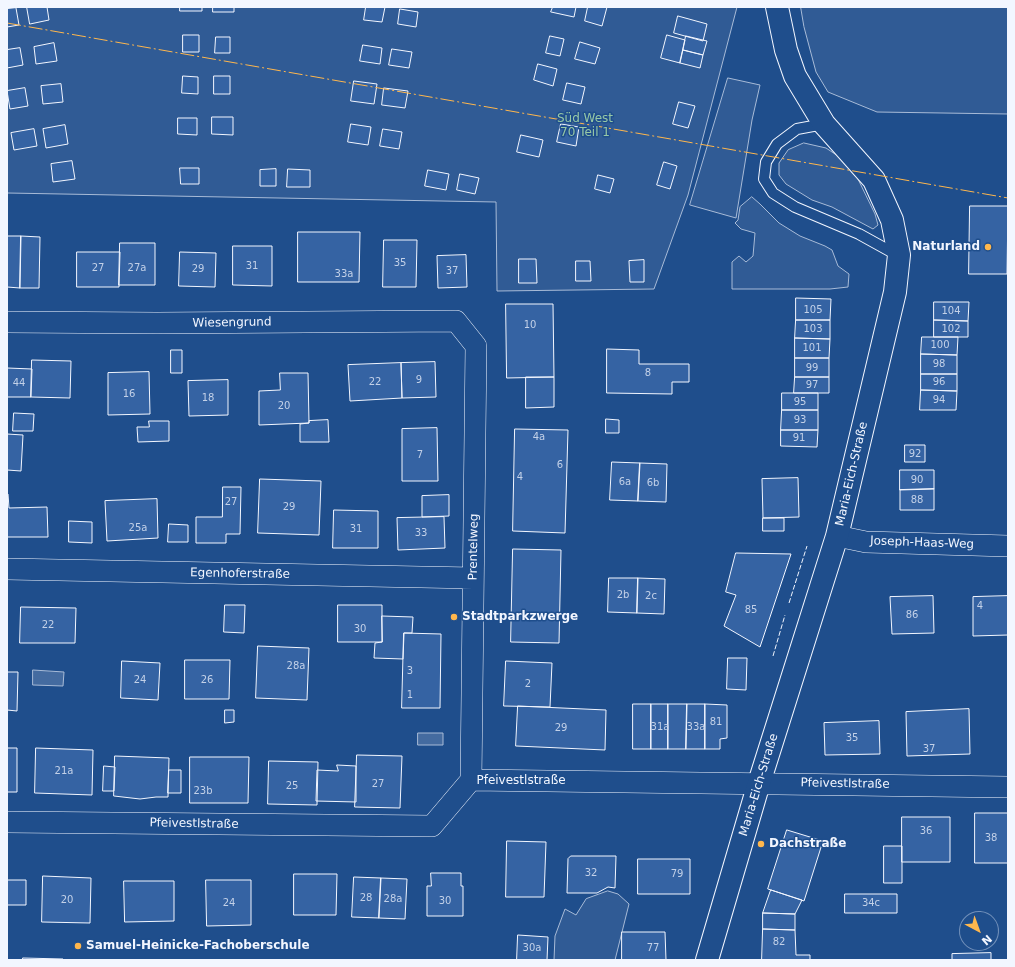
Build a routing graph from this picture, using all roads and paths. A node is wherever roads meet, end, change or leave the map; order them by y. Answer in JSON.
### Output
{"nodes":[{"id":1,"x":777,"y":7,"type":"edge"},
{"id":2,"x":824,"y":124,"type":"junction"},
{"id":3,"x":899,"y":255,"type":"junction"},
{"id":4,"x":456,"y":321,"type":"joint"},
{"id":5,"x":7,"y":322,"type":"edge"},
{"id":6,"x":837,"y":536,"type":"junction"},
{"id":7,"x":1008,"y":546,"type":"edge"},
{"id":8,"x":7,"y":570,"type":"edge"},
{"id":9,"x":473,"y":578,"type":"junction"},
{"id":10,"x":472,"y":780,"type":"junction"},
{"id":11,"x":759,"y":783,"type":"junction"},
{"id":12,"x":1008,"y":787,"type":"edge"},
{"id":13,"x":7,"y":822,"type":"edge"},
{"id":14,"x":708,"y":960,"type":"edge"}],
"edges":[{"from":1,"to":2,"type":"street","name":"Maria-Eich-Straße"},
{"from":2,"to":3,"type":"street","name":"Maria-Eich-Straße"},
{"from":2,"to":3,"type":"lane"},
{"from":3,"to":6,"type":"street","name":"Maria-Eich-Straße"},
{"from":4,"to":5,"type":"street","name":"Wiesengrund"},
{"from":4,"to":9,"type":"street","name":"Prentelweg"},
{"from":6,"to":7,"type":"street","name":"Joseph-Haas-Weg"},
{"from":6,"to":11,"type":"street","name":"Maria-Eich-Straße"},
{"from":8,"to":9,"type":"street","name":"Egenhoferstraße"},
{"from":9,"to":10,"type":"street","name":"Prentelweg"},
{"from":10,"to":11,"type":"street","name":"Pfeivestlstraße"},
{"from":10,"to":13,"type":"street","name":"Pfeivestlstraße"},
{"from":11,"to":12,"type":"street","name":"Pfeivestlstraße"},
{"from":11,"to":14,"type":"street","name":"Maria-Eich-Straße"}]}
